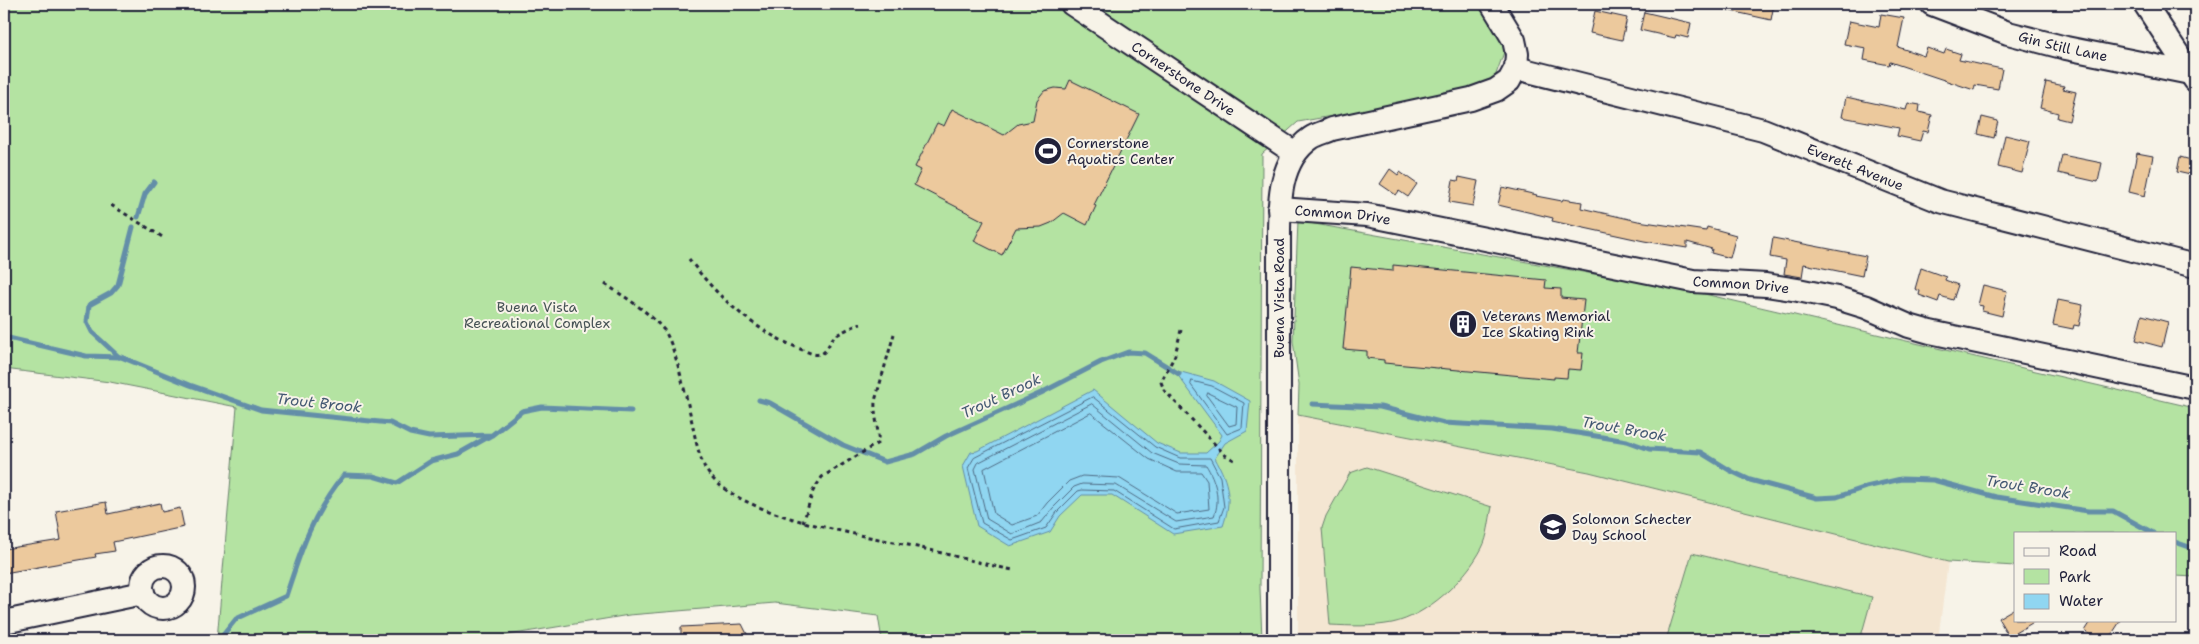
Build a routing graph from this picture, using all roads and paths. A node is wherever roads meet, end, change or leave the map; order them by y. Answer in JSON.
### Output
{"nodes":[{"id":1,"x":1072,"y":4,"type":"edge"},
{"id":2,"x":1492,"y":4,"type":"edge"},
{"id":3,"x":1932,"y":4,"type":"edge"},
{"id":4,"x":2145,"y":4,"type":"edge"},
{"id":5,"x":1516,"y":68,"type":"junction"},
{"id":6,"x":2194,"y":74,"type":"edge"},
{"id":7,"x":1295,"y":153,"type":"junction"},
{"id":8,"x":111,"y":205,"type":"dead end"},
{"id":9,"x":1279,"y":209,"type":"junction"},
{"id":10,"x":164,"y":238,"type":"dead end"},
{"id":11,"x":689,"y":258,"type":"dead end"},
{"id":12,"x":2195,"y":266,"type":"edge"},
{"id":13,"x":605,"y":284,"type":"dead end"},
{"id":14,"x":861,"y":324,"type":"dead end"},
{"id":15,"x":1181,"y":330,"type":"dead end"},
{"id":16,"x":894,"y":334,"type":"dead end"},
{"id":17,"x":2195,"y":388,"type":"edge"},
{"id":18,"x":1236,"y":462,"type":"dead end"},
{"id":19,"x":803,"y":522,"type":"junction"},
{"id":20,"x":1013,"y":570,"type":"dead end"},
{"id":21,"x":143,"y":593,"type":"dead end"},
{"id":22,"x":4,"y":622,"type":"edge"},
{"id":23,"x":1279,"y":640,"type":"edge"}],
"edges":[{"from":1,"to":7,"type":"street","name":"Cornerstone Drive"},
{"from":2,"to":5,"type":"street"},
{"from":3,"to":6,"type":"street","name":"Gin Still Lane"},
{"from":4,"to":6,"type":"street"},
{"from":5,"to":7,"type":"street","name":"Buena Vista Road"},
{"from":5,"to":12,"type":"street","name":"Everett Avenue"},
{"from":7,"to":9,"type":"street","name":"Buena Vista Road"},
{"from":8,"to":10,"type":"path"},
{"from":9,"to":17,"type":"street","name":"Common Drive"},
{"from":9,"to":23,"type":"street","name":"Buena Vista Road"},
{"from":11,"to":14,"type":"path"},
{"from":13,"to":19,"type":"path"},
{"from":15,"to":18,"type":"path"},
{"from":16,"to":19,"type":"path"},
{"from":19,"to":20,"type":"path"},
{"from":21,"to":22,"type":"street"}]}
